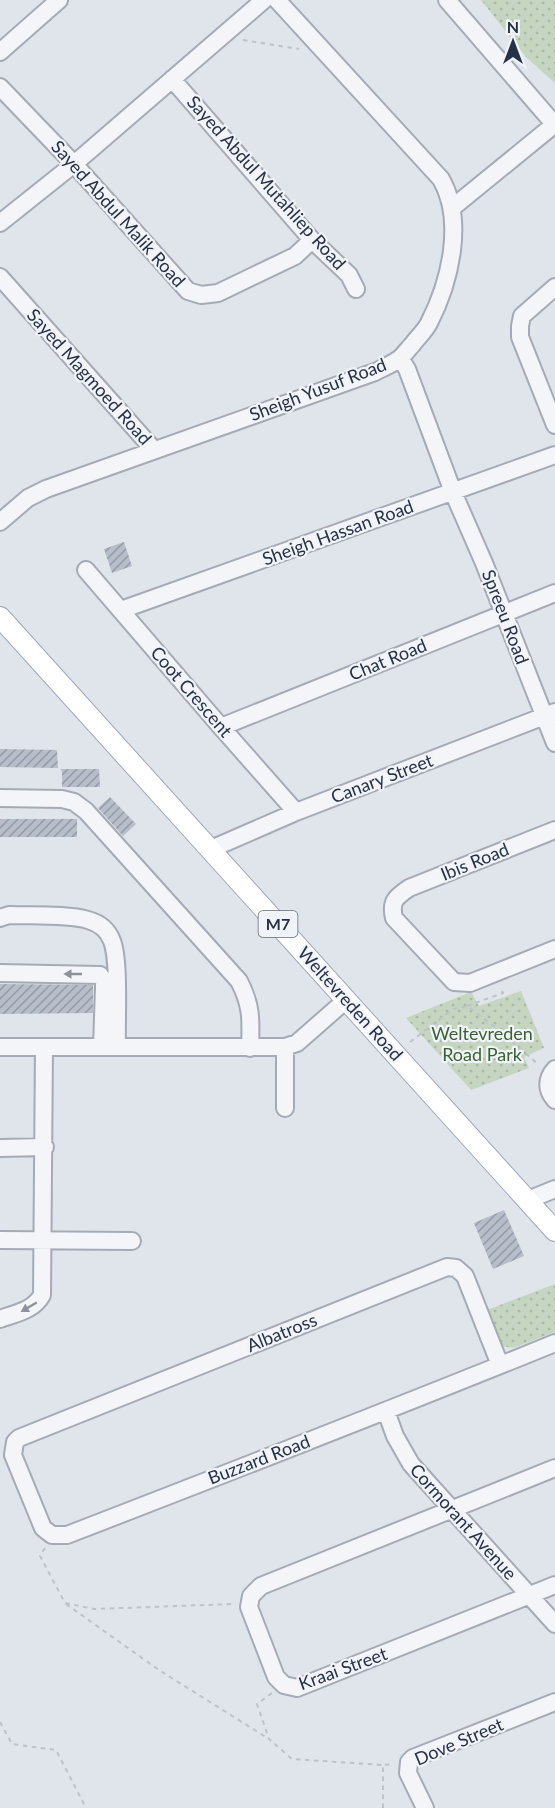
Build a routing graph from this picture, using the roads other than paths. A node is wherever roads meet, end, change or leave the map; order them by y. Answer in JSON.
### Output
{"nodes":[{"id":1,"x":59,"y":0,"type":"edge"},
{"id":2,"x":264,"y":0,"type":"edge"},
{"id":3,"x":277,"y":0,"type":"edge"},
{"id":4,"x":447,"y":0,"type":"edge"},
{"id":5,"x":0,"y":52,"type":"edge"},
{"id":6,"x":172,"y":79,"type":"junction"},
{"id":7,"x":0,"y":87,"type":"edge"},
{"id":8,"x":555,"y":124,"type":"edge"},
{"id":9,"x":74,"y":164,"type":"junction"},
{"id":10,"x":452,"y":208,"type":"junction"},
{"id":11,"x":0,"y":222,"type":"edge"},
{"id":12,"x":312,"y":240,"type":"junction"},
{"id":13,"x":0,"y":277,"type":"edge"},
{"id":14,"x":555,"y":287,"type":"edge"},
{"id":15,"x":356,"y":289,"type":"dead end"},
{"id":16,"x":400,"y":358,"type":"junction"},
{"id":17,"x":555,"y":425,"type":"edge"},
{"id":18,"x":154,"y":450,"type":"junction"},
{"id":19,"x":555,"y":455,"type":"edge"},
{"id":20,"x":453,"y":492,"type":"junction"},
{"id":21,"x":0,"y":522,"type":"edge"},
{"id":22,"x":86,"y":570,"type":"dead end"},
{"id":23,"x":555,"y":593,"type":"edge"},
{"id":24,"x":121,"y":610,"type":"junction"},
{"id":25,"x":503,"y":614,"type":"junction"},
{"id":26,"x":0,"y":617,"type":"edge"},
{"id":27,"x":549,"y":715,"type":"edge"},
{"id":28,"x":221,"y":727,"type":"junction"},
{"id":29,"x":555,"y":743,"type":"edge"},
{"id":30,"x":0,"y":798,"type":"edge"},
{"id":31,"x":296,"y":812,"type":"junction"},
{"id":32,"x":555,"y":830,"type":"edge"},
{"id":33,"x":211,"y":849,"type":"junction"},
{"id":34,"x":0,"y":918,"type":"edge"},
{"id":35,"x":555,"y":949,"type":"edge"},
{"id":36,"x":0,"y":973,"type":"edge"},
{"id":37,"x":346,"y":999,"type":"junction"},
{"id":38,"x":0,"y":1047,"type":"edge"},
{"id":39,"x":44,"y":1047,"type":"junction"},
{"id":40,"x":110,"y":1047,"type":"junction"},
{"id":41,"x":285,"y":1047,"type":"junction"},
{"id":42,"x":250,"y":1048,"type":"junction"},
{"id":43,"x":549,"y":1068,"type":"edge"},
{"id":44,"x":555,"y":1100,"type":"edge"},
{"id":45,"x":285,"y":1108,"type":"dead end"},
{"id":46,"x":45,"y":1147,"type":"junction"},
{"id":47,"x":0,"y":1148,"type":"edge"},
{"id":48,"x":555,"y":1189,"type":"edge"},
{"id":49,"x":528,"y":1200,"type":"junction"},
{"id":50,"x":555,"y":1231,"type":"edge"},
{"id":51,"x":0,"y":1240,"type":"edge"},
{"id":52,"x":44,"y":1240,"type":"junction"},
{"id":53,"x":132,"y":1241,"type":"dead end"},
{"id":54,"x":0,"y":1319,"type":"edge"},
{"id":55,"x":555,"y":1343,"type":"edge"},
{"id":56,"x":500,"y":1365,"type":"junction"},
{"id":57,"x":386,"y":1411,"type":"junction"},
{"id":58,"x":555,"y":1468,"type":"edge"},
{"id":59,"x":452,"y":1509,"type":"junction"},
{"id":60,"x":52,"y":1535,"type":"joint"},
{"id":61,"x":555,"y":1586,"type":"edge"},
{"id":62,"x":529,"y":1596,"type":"junction"},
{"id":63,"x":555,"y":1624,"type":"edge"},
{"id":64,"x":555,"y":1702,"type":"edge"},
{"id":65,"x":424,"y":1808,"type":"edge"}],
"edges":[{"from":1,"to":5,"type":"street"},
{"from":2,"to":6,"type":"street"},
{"from":3,"to":10,"type":"street","name":"Sheigh Yusuf Road"},
{"from":4,"to":8,"type":"street"},
{"from":6,"to":9,"type":"street"},
{"from":6,"to":12,"type":"street","name":"Sayed Abdul Mutahliep Road"},
{"from":7,"to":9,"type":"street","name":"Sayed Abdul Malik Road"},
{"from":8,"to":10,"type":"street"},
{"from":9,"to":11,"type":"street"},
{"from":9,"to":12,"type":"street","name":"Sayed Abdul Malik Road"},
{"from":10,"to":16,"type":"street","name":"Sheigh Yusuf Road"},
{"from":12,"to":15,"type":"street","name":"Sayed Abdul Mutahliep Road"},
{"from":13,"to":18,"type":"street","name":"Sayed Magmoed Road"},
{"from":14,"to":17,"type":"street"},
{"from":16,"to":18,"type":"street","name":"Sheigh Yusuf Road"},
{"from":16,"to":20,"type":"street","name":"Spreeu Road"},
{"from":18,"to":21,"type":"street","name":"Sheigh Yusuf Road"},
{"from":19,"to":20,"type":"street","name":"Sheigh Hassan Road"},
{"from":20,"to":24,"type":"street","name":"Sheigh Hassan Road"},
{"from":20,"to":25,"type":"street","name":"Spreeu Road"},
{"from":22,"to":24,"type":"street","name":"Coot Crescent"},
{"from":23,"to":25,"type":"street","name":"Chat Road"},
{"from":24,"to":28,"type":"street","name":"Coot Crescent"},
{"from":25,"to":27,"type":"street","name":"Spreeu Road"},
{"from":25,"to":28,"type":"street","name":"Chat Road"},
{"from":26,"to":33,"type":"main road","name":"Weltevreden Road","number":"M7"},
{"from":27,"to":29,"type":"street","name":"Spreeu Road"},
{"from":27,"to":31,"type":"street","name":"Canary Street"},
{"from":28,"to":31,"type":"street","name":"Coot Crescent"},
{"from":30,"to":42,"type":"street"},
{"from":31,"to":33,"type":"street","name":"Canary Street"},
{"from":32,"to":35,"type":"street","name":"Ibis Road"},
{"from":33,"to":37,"type":"main road","name":"Weltevreden Road","number":"M7"},
{"from":34,"to":40,"type":"street"},
{"from":40,"to":36,"type":"street","one_way":true},
{"from":37,"to":41,"type":"street"},
{"from":37,"to":49,"type":"main road","name":"Weltevreden Road","number":"M7"},
{"from":38,"to":39,"type":"street"},
{"from":39,"to":40,"type":"street"},
{"from":39,"to":46,"type":"street"},
{"from":40,"to":42,"type":"street"},
{"from":41,"to":42,"type":"street"},
{"from":41,"to":45,"type":"street"},
{"from":43,"to":44,"type":"street"},
{"from":46,"to":47,"type":"street"},
{"from":46,"to":52,"type":"street"},
{"from":48,"to":49,"type":"street"},
{"from":49,"to":50,"type":"main road","name":"Weltevreden Road","number":"M7"},
{"from":51,"to":52,"type":"street"},
{"from":52,"to":53,"type":"street"},
{"from":52,"to":54,"type":"street","one_way":true},
{"from":55,"to":56,"type":"street","name":"Buzzard Road"},
{"from":56,"to":57,"type":"street","name":"Buzzard Road"},
{"from":56,"to":60,"type":"street","name":"Albatross"},
{"from":57,"to":59,"type":"street","name":"Cormorant Avenue"},
{"from":57,"to":60,"type":"street","name":"Buzzard Road"},
{"from":58,"to":59,"type":"street"},
{"from":59,"to":62,"type":"street","name":"Cormorant Avenue"},
{"from":59,"to":62,"type":"street","name":"Kraai Street"},
{"from":61,"to":62,"type":"street","name":"Kraai Street"},
{"from":62,"to":63,"type":"street","name":"Cormorant Avenue"},
{"from":64,"to":65,"type":"street","name":"Dove Street"}]}
